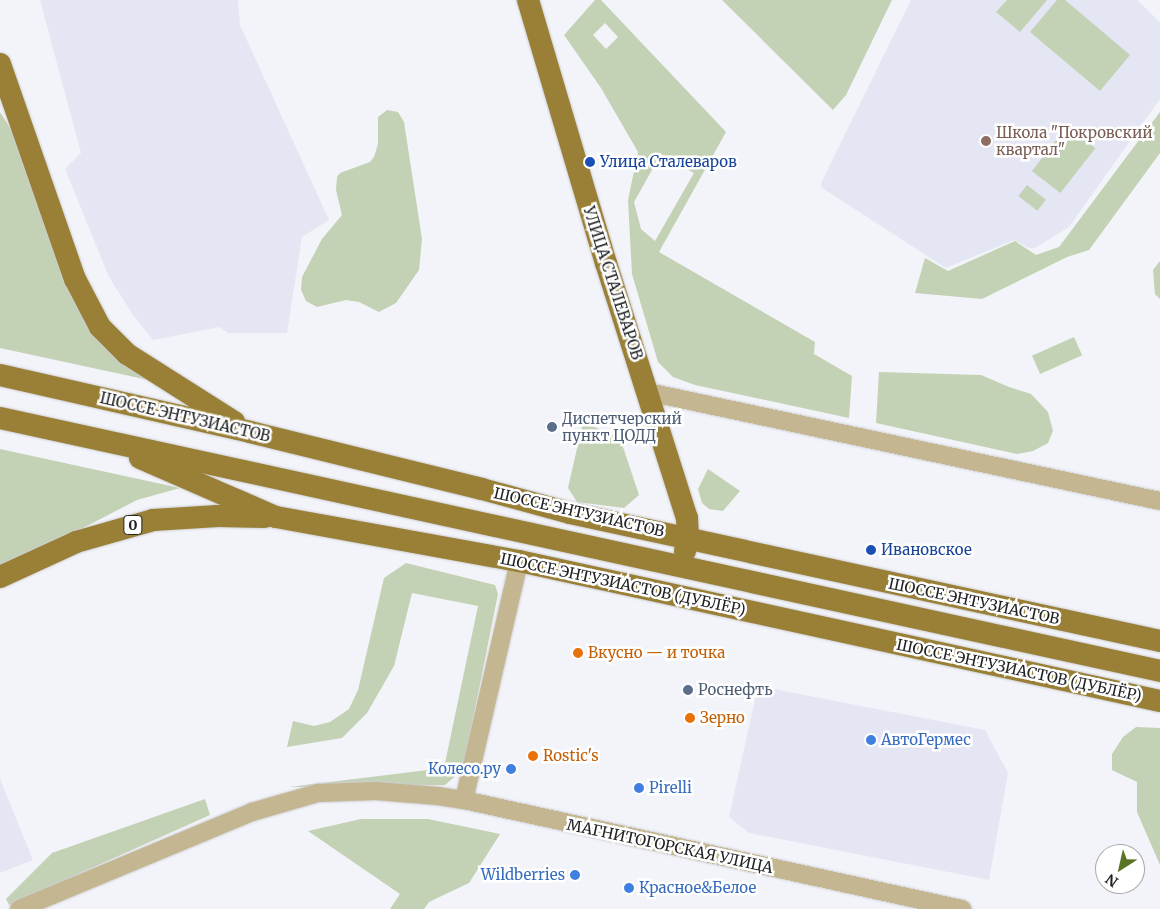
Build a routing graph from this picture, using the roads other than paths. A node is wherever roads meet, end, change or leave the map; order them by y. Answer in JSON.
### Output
{"nodes":[{"id":1,"x":528,"y":0,"type":"edge"},
{"id":2,"x":0,"y":64,"type":"edge"},
{"id":3,"x":0,"y":375,"type":"edge"},
{"id":4,"x":648,"y":392,"type":"junction"},
{"id":5,"x":0,"y":418,"type":"edge"},
{"id":6,"x":250,"y":432,"type":"junction"},
{"id":7,"x":96,"y":438,"type":"junction"},
{"id":8,"x":1160,"y":501,"type":"edge"},
{"id":9,"x":276,"y":518,"type":"junction"},
{"id":10,"x":688,"y":537,"type":"junction"},
{"id":11,"x":519,"y":561,"type":"junction"},
{"id":12,"x":682,"y":567,"type":"junction"},
{"id":13,"x":0,"y":577,"type":"edge"},
{"id":14,"x":1160,"y":641,"type":"edge"},
{"id":15,"x":1160,"y":671,"type":"edge"},
{"id":16,"x":1160,"y":701,"type":"edge"},
{"id":17,"x":464,"y":800,"type":"junction"},
{"id":18,"x":19,"y":909,"type":"edge"},
{"id":19,"x":962,"y":909,"type":"edge"}],
"edges":[{"from":1,"to":4,"type":"main road","name":"УЛИЦА СТАЛЕВАРОВ"},
{"from":2,"to":6,"type":"main road"},
{"from":3,"to":6,"type":"main road","name":"ШОССЕ ЭНТУЗИАСТОВ"},
{"from":4,"to":8,"type":"street"},
{"from":4,"to":10,"type":"main road","name":"УЛИЦА СТАЛЕВАРОВ"},
{"from":5,"to":7,"type":"main road","name":"ШОССЕ ЭНТУЗИАСТОВ"},
{"from":6,"to":10,"type":"main road","name":"ШОССЕ ЭНТУЗИАСТОВ"},
{"from":7,"to":9,"type":"main road","name":"ШОССЕ ЭНТУЗИАСТОВ (ДУБЛЁР)"},
{"from":7,"to":12,"type":"main road","name":"ШОССЕ ЭНТУЗИАСТОВ"},
{"from":9,"to":11,"type":"main road","name":"ШОССЕ ЭНТУЗИАСТОВ (ДУБЛЁР)"},
{"from":9,"to":13,"type":"main road","number":"0"},
{"from":10,"to":12,"type":"main road","name":"УЛИЦА СТАЛЕВАРОВ"},
{"from":10,"to":14,"type":"main road","name":"ШОССЕ ЭНТУЗИАСТОВ"},
{"from":11,"to":16,"type":"main road","name":"ШОССЕ ЭНТУЗИАСТОВ (ДУБЛЁР)"},
{"from":11,"to":17,"type":"street"},
{"from":12,"to":15,"type":"main road","name":"ШОССЕ ЭНТУЗИАСТОВ"},
{"from":17,"to":18,"type":"street","name":"МАГНИТОГОРСКАЯ УЛИЦА"},
{"from":17,"to":19,"type":"street","name":"МАГНИТОГОРСКАЯ УЛИЦА"}]}
